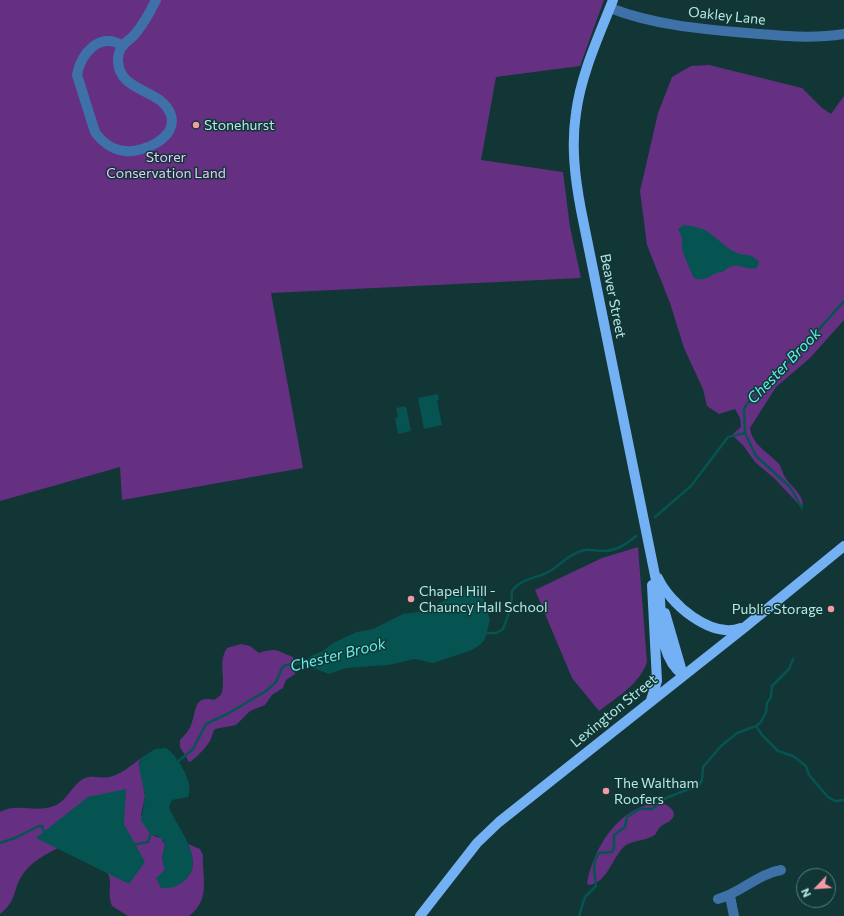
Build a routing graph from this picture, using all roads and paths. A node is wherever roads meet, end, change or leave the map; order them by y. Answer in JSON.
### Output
{"nodes":[{"id":1,"x":156,"y":0,"type":"edge"},
{"id":2,"x":612,"y":4,"type":"edge"},
{"id":3,"x":844,"y":34,"type":"edge"},
{"id":4,"x":123,"y":46,"type":"junction"},
{"id":5,"x":844,"y":546,"type":"edge"},
{"id":6,"x":650,"y":549,"type":"junction"},
{"id":7,"x":653,"y":566,"type":"junction"},
{"id":8,"x":745,"y":627,"type":"junction"},
{"id":9,"x":683,"y":675,"type":"junction"},
{"id":10,"x":650,"y":700,"type":"junction"},
{"id":11,"x":781,"y":870,"type":"dead end"},
{"id":12,"x":730,"y":896,"type":"junction"},
{"id":13,"x":718,"y":899,"type":"dead end"},
{"id":14,"x":420,"y":916,"type":"edge"},
{"id":15,"x":734,"y":916,"type":"edge"}],
"edges":[{"from":1,"to":4,"type":"street"},
{"from":2,"to":3,"type":"street","name":"Oakley Lane"},
{"from":2,"to":6,"type":"main road","name":"Beaver Street"},
{"from":4,"to":4,"type":"street"},
{"from":5,"to":8,"type":"main road","name":"Lexington Street"},
{"from":6,"to":7,"type":"main road","name":"Beaver Street"},
{"from":6,"to":10,"type":"main road"},
{"from":7,"to":8,"type":"main road"},
{"from":7,"to":9,"type":"main road","name":"Beaver Street"},
{"from":8,"to":9,"type":"main road","name":"Lexington Street"},
{"from":9,"to":10,"type":"main road","name":"Lexington Street"},
{"from":10,"to":14,"type":"main road","name":"Lexington Street"},
{"from":11,"to":12,"type":"street"},
{"from":12,"to":13,"type":"street"},
{"from":12,"to":15,"type":"street"}]}
